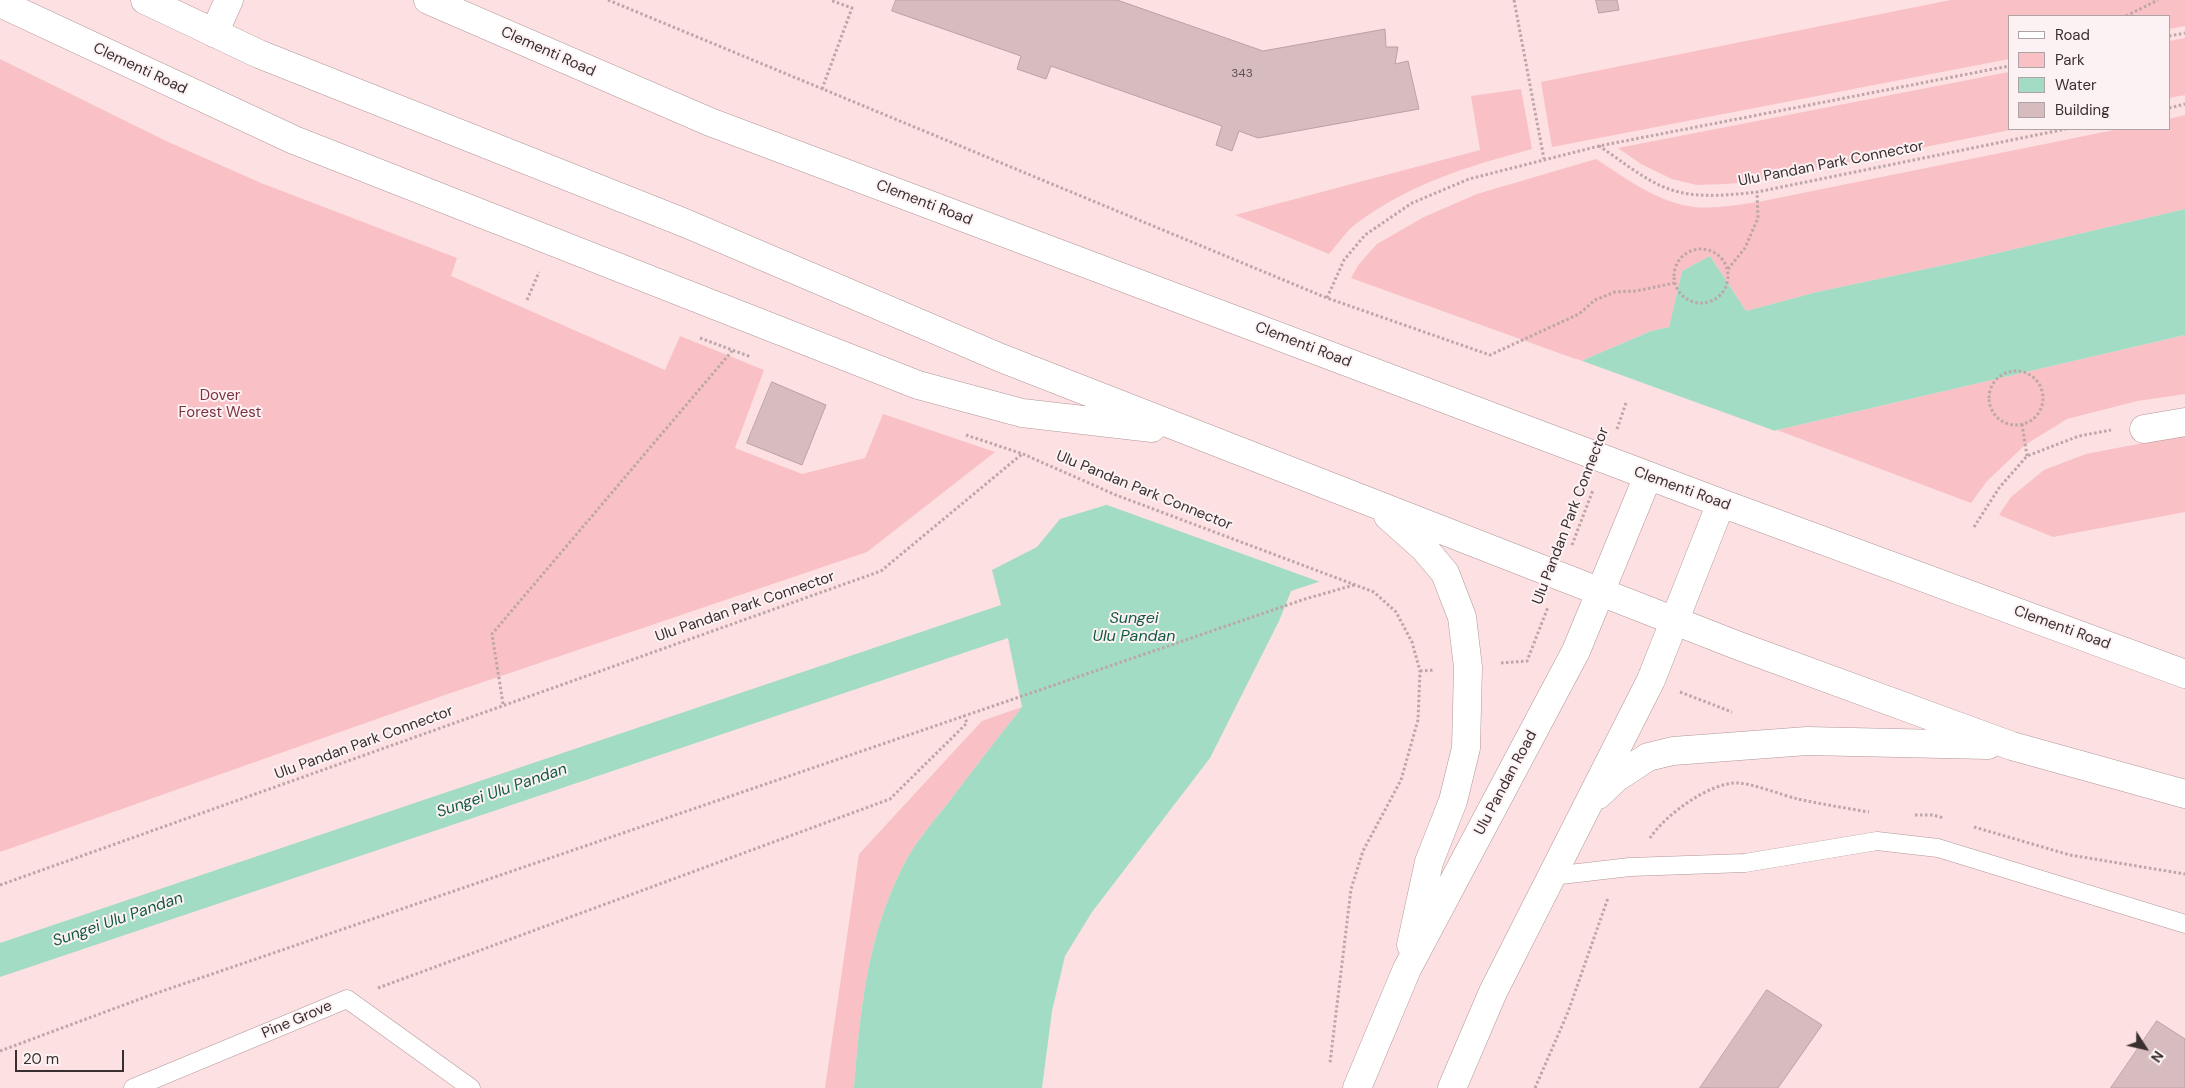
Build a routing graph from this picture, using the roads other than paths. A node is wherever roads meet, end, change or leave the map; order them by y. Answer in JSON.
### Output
{"nodes":[{"id":1,"x":146,"y":0,"type":"edge"},
{"id":2,"x":229,"y":0,"type":"edge"},
{"id":3,"x":428,"y":0,"type":"edge"},
{"id":4,"x":452,"y":0,"type":"edge"},
{"id":5,"x":0,"y":3,"type":"edge"},
{"id":6,"x":483,"y":24,"type":"junction"},
{"id":7,"x":214,"y":33,"type":"junction"},
{"id":8,"x":2185,"y":422,"type":"edge"},
{"id":9,"x":2144,"y":429,"type":"dead end"},
{"id":10,"x":1189,"y":432,"type":"junction"},
{"id":11,"x":1648,"y":476,"type":"junction"},
{"id":12,"x":1374,"y":503,"type":"junction"},
{"id":13,"x":1721,"y":503,"type":"junction"},
{"id":14,"x":1600,"y":592,"type":"junction"},
{"id":15,"x":1675,"y":621,"type":"junction"},
{"id":16,"x":2185,"y":674,"type":"edge"},
{"id":17,"x":2012,"y":746,"type":"junction"},
{"id":18,"x":2185,"y":794,"type":"edge"},
{"id":19,"x":1586,"y":807,"type":"junction"},
{"id":20,"x":1552,"y":876,"type":"junction"},
{"id":21,"x":2185,"y":924,"type":"edge"},
{"id":22,"x":1407,"y":969,"type":"junction"},
{"id":23,"x":133,"y":1088,"type":"edge"},
{"id":24,"x":471,"y":1088,"type":"edge"},
{"id":25,"x":1358,"y":1088,"type":"edge"},
{"id":26,"x":1452,"y":1088,"type":"edge"}],
"edges":[{"from":1,"to":7,"type":"main road","name":"Clementi Road"},
{"from":2,"to":7,"type":"main road"},
{"from":3,"to":6,"type":"main road","name":"Clementi Road"},
{"from":4,"to":6,"type":"main road"},
{"from":5,"to":10,"type":"main road","name":"Clementi Road"},
{"from":6,"to":11,"type":"main road","name":"Clementi Road"},
{"from":7,"to":10,"type":"main road","name":"Clementi Road"},
{"from":8,"to":9,"type":"main road"},
{"from":10,"to":12,"type":"main road","name":"Clementi Road"},
{"from":11,"to":13,"type":"main road","name":"Clementi Road"},
{"from":11,"to":14,"type":"main road","name":"Ulu Pandan Road"},
{"from":12,"to":14,"type":"main road","name":"Clementi Road"},
{"from":12,"to":22,"type":"main road"},
{"from":13,"to":15,"type":"main road"},
{"from":13,"to":16,"type":"main road","name":"Clementi Road"},
{"from":14,"to":15,"type":"main road","name":"Clementi Road"},
{"from":14,"to":22,"type":"main road","name":"Ulu Pandan Road"},
{"from":15,"to":17,"type":"main road","name":"Clementi Road"},
{"from":15,"to":19,"type":"main road"},
{"from":17,"to":18,"type":"main road","name":"Clementi Road"},
{"from":17,"to":19,"type":"main road"},
{"from":19,"to":20,"type":"main road"},
{"from":20,"to":21,"type":"lane"},
{"from":20,"to":26,"type":"main road"},
{"from":22,"to":25,"type":"main road","name":"Ulu Pandan Road"},
{"from":23,"to":24,"type":"lane","name":"Pine Grove"}]}
